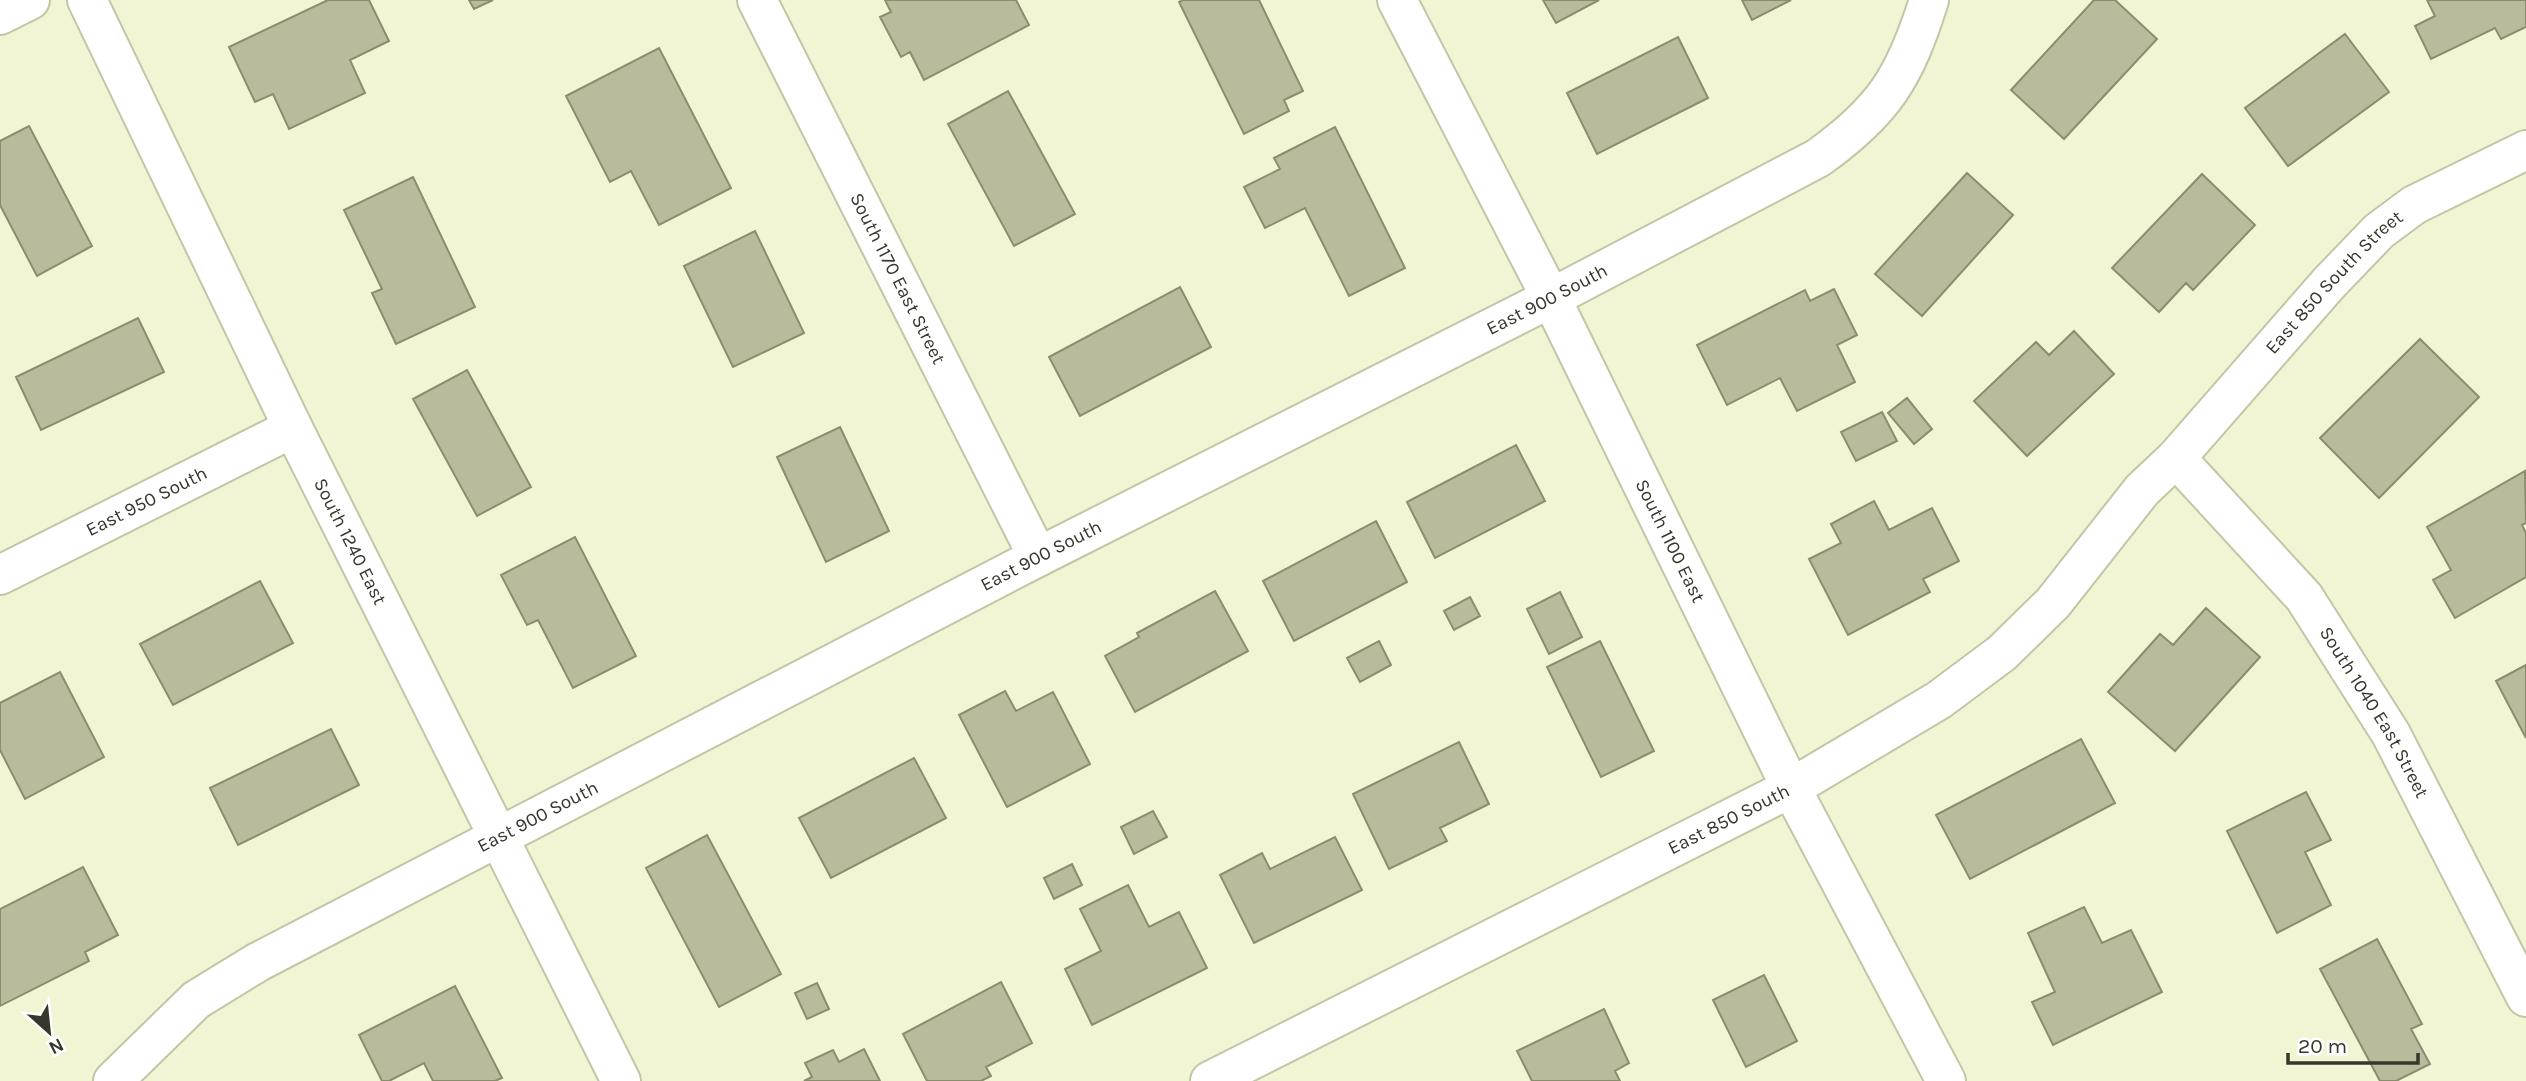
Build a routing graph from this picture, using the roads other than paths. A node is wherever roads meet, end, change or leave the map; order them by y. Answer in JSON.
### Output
{"nodes":[{"id":1,"x":30,"y":0,"type":"edge"},
{"id":2,"x":87,"y":0,"type":"edge"},
{"id":3,"x":758,"y":0,"type":"edge"},
{"id":4,"x":1396,"y":0,"type":"edge"},
{"id":5,"x":1929,"y":0,"type":"edge"},
{"id":6,"x":0,"y":15,"type":"edge"},
{"id":7,"x":2526,"y":150,"type":"edge"},
{"id":8,"x":1551,"y":298,"type":"junction"},
{"id":9,"x":293,"y":429,"type":"junction"},
{"id":10,"x":2176,"y":458,"type":"junction"},
{"id":11,"x":1038,"y":557,"type":"junction"},
{"id":12,"x":0,"y":575,"type":"edge"},
{"id":13,"x":1791,"y":788,"type":"junction"},
{"id":14,"x":498,"y":839,"type":"junction"},
{"id":15,"x":2526,"y":998,"type":"edge"},
{"id":16,"x":113,"y":1081,"type":"edge"},
{"id":17,"x":621,"y":1081,"type":"edge"},
{"id":18,"x":1210,"y":1081,"type":"edge"},
{"id":19,"x":1945,"y":1081,"type":"edge"}],
"edges":[{"from":1,"to":6,"type":"street"},
{"from":2,"to":9,"type":"street","name":"South 1240 East"},
{"from":3,"to":11,"type":"street","name":"South 1170 East Street"},
{"from":4,"to":8,"type":"street","name":"South 1100 East"},
{"from":5,"to":8,"type":"street","name":"East 900 South"},
{"from":7,"to":10,"type":"street","name":"East 850 South Street"},
{"from":8,"to":11,"type":"street","name":"East 900 South"},
{"from":8,"to":13,"type":"street","name":"South 1100 East"},
{"from":9,"to":12,"type":"street","name":"East 950 South"},
{"from":9,"to":14,"type":"street","name":"South 1240 East"},
{"from":10,"to":13,"type":"street","name":"East 850 South"},
{"from":10,"to":15,"type":"street","name":"South 1040 East Street"},
{"from":11,"to":14,"type":"street","name":"East 900 South"},
{"from":13,"to":18,"type":"street","name":"East 850 South"},
{"from":13,"to":19,"type":"street","name":"South 1100 East"},
{"from":14,"to":16,"type":"street","name":"East 900 South"},
{"from":14,"to":17,"type":"street","name":"South 1240 East"}]}
